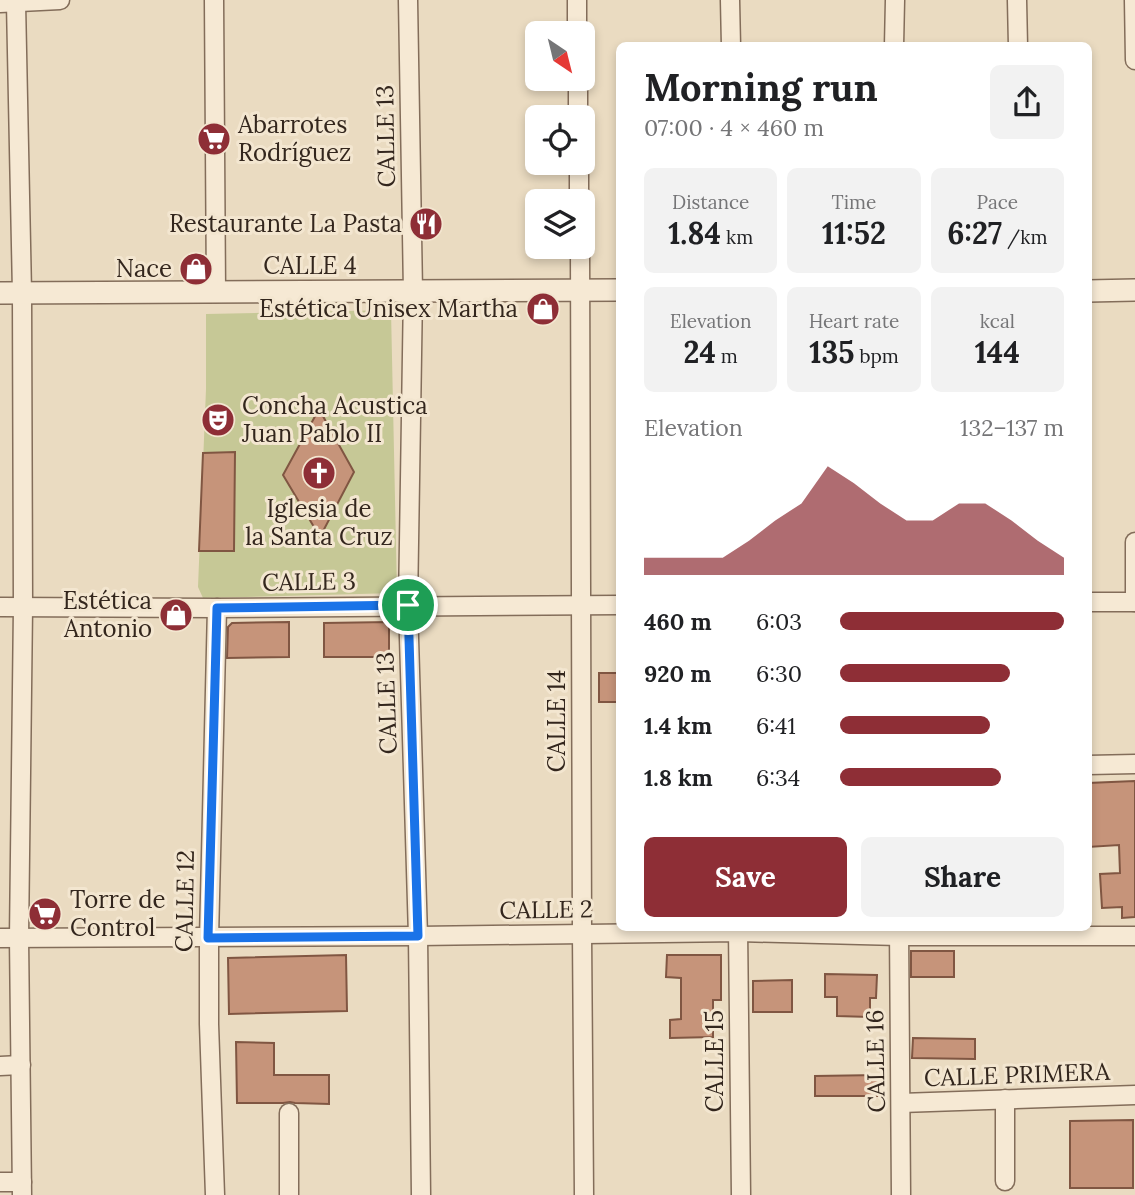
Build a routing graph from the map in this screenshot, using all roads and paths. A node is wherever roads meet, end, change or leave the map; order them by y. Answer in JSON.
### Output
{"nodes":[{"id":1,"x":60,"y":0,"type":"edge"},
{"id":2,"x":215,"y":0,"type":"edge"},
{"id":3,"x":408,"y":0,"type":"edge"},
{"id":4,"x":577,"y":0,"type":"edge"},
{"id":5,"x":730,"y":0,"type":"edge"},
{"id":6,"x":895,"y":0,"type":"edge"},
{"id":7,"x":1017,"y":0,"type":"edge"},
{"id":8,"x":1133,"y":0,"type":"edge"},
{"id":9,"x":8,"y":3,"type":"edge"},
{"id":10,"x":578,"y":21,"type":"edge"},
{"id":11,"x":731,"y":42,"type":"edge"},
{"id":12,"x":894,"y":42,"type":"edge"},
{"id":13,"x":1017,"y":42,"type":"edge"},
{"id":14,"x":1135,"y":60,"type":"edge"},
{"id":15,"x":580,"y":259,"type":"edge"},
{"id":16,"x":580,"y":289,"type":"junction"},
{"id":17,"x":616,"y":290,"type":"edge"},
{"id":18,"x":1135,"y":290,"type":"edge"},
{"id":19,"x":1092,"y":291,"type":"edge"},
{"id":20,"x":413,"y":292,"type":"junction"},
{"id":21,"x":0,"y":293,"type":"edge"},
{"id":22,"x":22,"y":293,"type":"junction"},
{"id":23,"x":216,"y":293,"type":"junction"},
{"id":24,"x":1135,"y":542,"type":"edge"},
{"id":25,"x":1092,"y":602,"type":"edge"},
{"id":26,"x":1135,"y":602,"type":"edge"},
{"id":27,"x":408,"y":605,"type":"junction"},
{"id":28,"x":582,"y":605,"type":"junction"},
{"id":29,"x":616,"y":605,"type":"edge"},
{"id":30,"x":0,"y":607,"type":"edge"},
{"id":31,"x":23,"y":607,"type":"junction"},
{"id":32,"x":217,"y":608,"type":"junction"},
{"id":33,"x":1135,"y":764,"type":"edge"},
{"id":34,"x":1092,"y":765,"type":"edge"},
{"id":35,"x":686,"y":931,"type":"edge"},
{"id":36,"x":738,"y":931,"type":"edge"},
{"id":37,"x":818,"y":931,"type":"edge"},
{"id":38,"x":899,"y":932,"type":"edge"},
{"id":39,"x":582,"y":933,"type":"junction"},
{"id":40,"x":418,"y":936,"type":"junction"},
{"id":41,"x":1135,"y":936,"type":"edge"},
{"id":42,"x":0,"y":938,"type":"edge"},
{"id":43,"x":19,"y":938,"type":"junction"},
{"id":44,"x":208,"y":938,"type":"junction"},
{"id":45,"x":21,"y":1065,"type":"junction"},
{"id":46,"x":0,"y":1066,"type":"edge"},
{"id":47,"x":1135,"y":1095,"type":"edge"},
{"id":48,"x":1005,"y":1099,"type":"junction"},
{"id":49,"x":901,"y":1103,"type":"junction"},
{"id":50,"x":289,"y":1113,"type":"dead end"},
{"id":51,"x":1005,"y":1181,"type":"dead end"},
{"id":52,"x":0,"y":1182,"type":"edge"},
{"id":53,"x":22,"y":1189,"type":"edge"},
{"id":54,"x":215,"y":1195,"type":"edge"},
{"id":55,"x":289,"y":1195,"type":"edge"},
{"id":56,"x":421,"y":1195,"type":"edge"},
{"id":57,"x":584,"y":1195,"type":"edge"},
{"id":58,"x":741,"y":1195,"type":"edge"},
{"id":59,"x":901,"y":1195,"type":"edge"}],
"edges":[{"from":1,"to":9,"type":"street"},
{"from":2,"to":23,"type":"street"},
{"from":3,"to":20,"type":"street","name":"CALLE 13"},
{"from":4,"to":10,"type":"street"},
{"from":5,"to":11,"type":"street"},
{"from":6,"to":12,"type":"street"},
{"from":7,"to":13,"type":"street"},
{"from":8,"to":14,"type":"street"},
{"from":9,"to":22,"type":"street"},
{"from":15,"to":16,"type":"street","name":"CALLE 14"},
{"from":16,"to":17,"type":"street","name":"CALLE 4"},
{"from":16,"to":20,"type":"street","name":"CALLE 4"},
{"from":16,"to":28,"type":"street","name":"CALLE 14"},
{"from":18,"to":19,"type":"street"},
{"from":20,"to":23,"type":"street","name":"CALLE 4"},
{"from":20,"to":27,"type":"street","name":"CALLE 13"},
{"from":21,"to":22,"type":"street","name":"CALLE 4"},
{"from":22,"to":23,"type":"street","name":"CALLE 4"},
{"from":22,"to":31,"type":"street"},
{"from":24,"to":26,"type":"street"},
{"from":25,"to":26,"type":"street"},
{"from":27,"to":28,"type":"street","name":"CALLE 3"},
{"from":27,"to":32,"type":"street","name":"CALLE 3"},
{"from":27,"to":40,"type":"street","name":"CALLE 13"},
{"from":28,"to":29,"type":"street","name":"CALLE 3"},
{"from":28,"to":39,"type":"street","name":"CALLE 14"},
{"from":30,"to":31,"type":"street","name":"CALLE 3"},
{"from":31,"to":32,"type":"street","name":"CALLE 3"},
{"from":31,"to":43,"type":"street"},
{"from":32,"to":44,"type":"street","name":"CALLE 12"},
{"from":33,"to":34,"type":"street"},
{"from":35,"to":39,"type":"street","name":"CALLE 2"},
{"from":36,"to":58,"type":"street","name":"CALLE 15"},
{"from":37,"to":38,"type":"street","name":"CALLE 2"},
{"from":38,"to":41,"type":"street","name":"CALLE 2"},
{"from":38,"to":49,"type":"street","name":"CALLE 16"},
{"from":39,"to":40,"type":"street","name":"CALLE 2"},
{"from":39,"to":57,"type":"street","name":"CALLE 14"},
{"from":40,"to":44,"type":"street","name":"CALLE 2"},
{"from":40,"to":56,"type":"street","name":"CALLE 13"},
{"from":42,"to":43,"type":"street","name":"CALLE 2"},
{"from":43,"to":44,"type":"street","name":"CALLE 2"},
{"from":43,"to":45,"type":"street"},
{"from":44,"to":54,"type":"street","name":"CALLE 12"},
{"from":45,"to":46,"type":"street"},
{"from":45,"to":53,"type":"street"},
{"from":47,"to":48,"type":"street","name":"CALLE PRIMERA"},
{"from":48,"to":49,"type":"street","name":"CALLE PRIMERA"},
{"from":48,"to":51,"type":"street"},
{"from":49,"to":59,"type":"street","name":"CALLE 16"},
{"from":50,"to":55,"type":"street"},
{"from":52,"to":53,"type":"street"}]}
